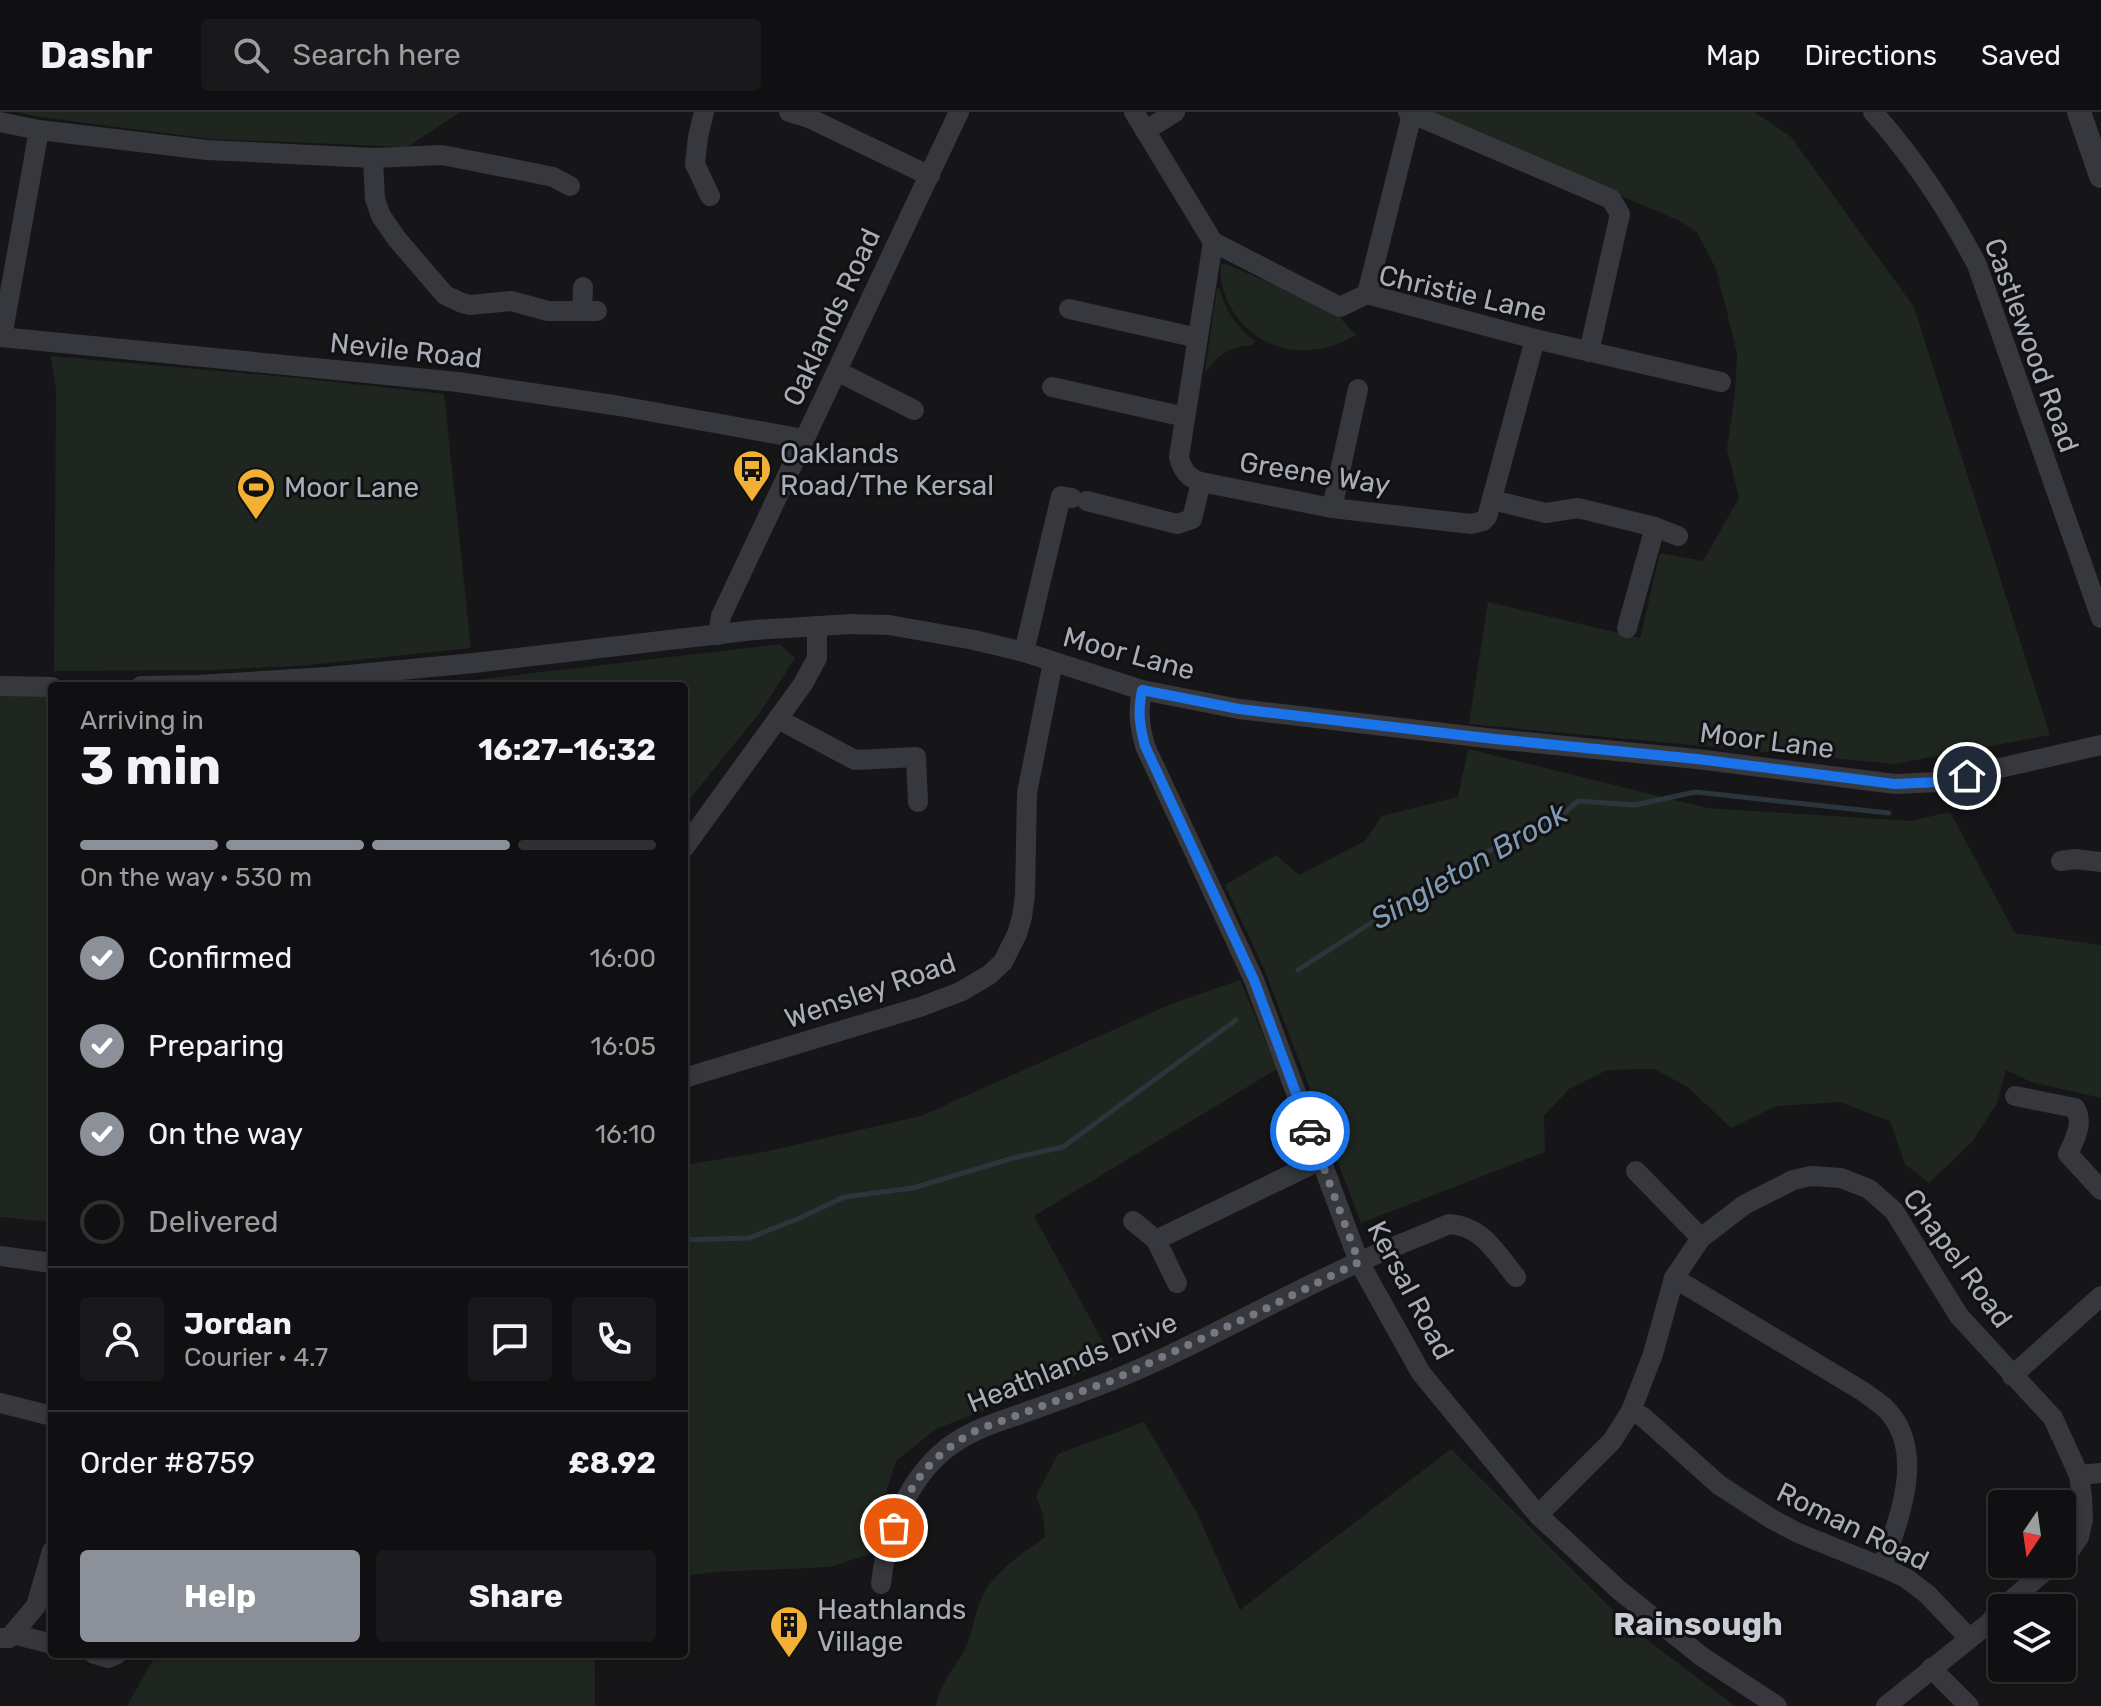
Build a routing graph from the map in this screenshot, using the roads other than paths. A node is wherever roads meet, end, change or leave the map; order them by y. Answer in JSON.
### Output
{"nodes":[{"id":1,"x":704,"y":112,"type":"edge"},
{"id":2,"x":789,"y":112,"type":"edge"},
{"id":3,"x":959,"y":112,"type":"edge"},
{"id":4,"x":1134,"y":112,"type":"edge"},
{"id":5,"x":1175,"y":112,"type":"edge"},
{"id":6,"x":1873,"y":112,"type":"edge"},
{"id":7,"x":2079,"y":112,"type":"edge"},
{"id":8,"x":1410,"y":113,"type":"edge"},
{"id":9,"x":827,"y":119,"type":"edge"},
{"id":10,"x":0,"y":122,"type":"edge"},
{"id":11,"x":39,"y":130,"type":"junction"},
{"id":12,"x":1145,"y":131,"type":"junction"},
{"id":13,"x":373,"y":158,"type":"junction"},
{"id":14,"x":560,"y":176,"type":"dead end"},
{"id":15,"x":930,"y":176,"type":"junction"},
{"id":16,"x":2101,"y":176,"type":"edge"},
{"id":17,"x":710,"y":196,"type":"dead end"},
{"id":18,"x":1213,"y":242,"type":"junction"},
{"id":19,"x":583,"y":287,"type":"dead end"},
{"id":20,"x":1367,"y":294,"type":"junction"},
{"id":21,"x":1069,"y":309,"type":"dead end"},
{"id":22,"x":1,"y":337,"type":"edge"},
{"id":23,"x":1198,"y":338,"type":"junction"},
{"id":24,"x":1535,"y":339,"type":"junction"},
{"id":25,"x":1589,"y":352,"type":"junction"},
{"id":26,"x":837,"y":371,"type":"junction"},
{"id":27,"x":1721,"y":382,"type":"dead end"},
{"id":28,"x":1052,"y":387,"type":"dead end"},
{"id":29,"x":1361,"y":390,"type":"dead end"},
{"id":30,"x":914,"y":410,"type":"dead end"},
{"id":31,"x":1185,"y":417,"type":"junction"},
{"id":32,"x":804,"y":439,"type":"junction"},
{"id":33,"x":1201,"y":482,"type":"junction"},
{"id":34,"x":1492,"y":500,"type":"junction"},
{"id":35,"x":1332,"y":508,"type":"junction"},
{"id":36,"x":1655,"y":527,"type":"junction"},
{"id":37,"x":1678,"y":536,"type":"dead end"},
{"id":38,"x":2101,"y":618,"type":"edge"},
{"id":39,"x":817,"y":626,"type":"junction"},
{"id":40,"x":1627,"y":628,"type":"dead end"},
{"id":41,"x":718,"y":635,"type":"junction"},
{"id":42,"x":1024,"y":652,"type":"junction"},
{"id":43,"x":1053,"y":662,"type":"junction"},
{"id":44,"x":247,"y":682,"type":"edge"},
{"id":45,"x":0,"y":686,"type":"edge"},
{"id":46,"x":48,"y":687,"type":"edge"},
{"id":47,"x":1142,"y":690,"type":"junction"},
{"id":48,"x":778,"y":719,"type":"junction"},
{"id":49,"x":2101,"y":745,"type":"edge"},
{"id":50,"x":918,"y":802,"type":"dead end"},
{"id":51,"x":688,"y":843,"type":"edge"},
{"id":52,"x":2061,"y":861,"type":"dead end"},
{"id":53,"x":2101,"y":862,"type":"edge"},
{"id":54,"x":688,"y":1077,"type":"edge"},
{"id":55,"x":2015,"y":1096,"type":"dead end"},
{"id":56,"x":1321,"y":1160,"type":"junction"},
{"id":57,"x":1636,"y":1171,"type":"dead end"},
{"id":58,"x":2101,"y":1190,"type":"edge"},
{"id":59,"x":1133,"y":1221,"type":"dead end"},
{"id":60,"x":1701,"y":1238,"type":"junction"},
{"id":61,"x":1156,"y":1240,"type":"junction"},
{"id":62,"x":0,"y":1256,"type":"edge"},
{"id":63,"x":48,"y":1262,"type":"edge"},
{"id":64,"x":1359,"y":1262,"type":"junction"},
{"id":65,"x":1516,"y":1277,"type":"dead end"},
{"id":66,"x":1674,"y":1278,"type":"junction"},
{"id":67,"x":1177,"y":1283,"type":"dead end"},
{"id":68,"x":2101,"y":1296,"type":"edge"},
{"id":69,"x":2012,"y":1376,"type":"junction"},
{"id":70,"x":0,"y":1403,"type":"edge"},
{"id":71,"x":1631,"y":1411,"type":"junction"},
{"id":72,"x":48,"y":1415,"type":"edge"},
{"id":73,"x":2101,"y":1473,"type":"edge"},
{"id":74,"x":2079,"y":1475,"type":"junction"},
{"id":75,"x":1538,"y":1515,"type":"junction"},
{"id":76,"x":2076,"y":1541,"type":"edge"},
{"id":77,"x":48,"y":1565,"type":"edge"},
{"id":78,"x":1882,"y":1567,"type":"junction"},
{"id":79,"x":2037,"y":1578,"type":"edge"},
{"id":80,"x":881,"y":1584,"type":"dead end"},
{"id":81,"x":2018,"y":1594,"type":"edge"},
{"id":82,"x":1988,"y":1624,"type":"edge"},
{"id":83,"x":6,"y":1636,"type":"edge"},
{"id":84,"x":1969,"y":1638,"type":"junction"},
{"id":85,"x":48,"y":1643,"type":"edge"},
{"id":86,"x":1931,"y":1668,"type":"junction"},
{"id":87,"x":1777,"y":1706,"type":"edge"},
{"id":88,"x":1886,"y":1706,"type":"edge"},
{"id":89,"x":1969,"y":1706,"type":"edge"}],
"edges":[{"from":1,"to":17,"type":"street"},
{"from":2,"to":9,"type":"street"},
{"from":3,"to":15,"type":"street","name":"Oaklands Road"},
{"from":4,"to":12,"type":"street"},
{"from":5,"to":12,"type":"street"},
{"from":6,"to":38,"type":"street","name":"Castlewood Road"},
{"from":7,"to":16,"type":"street"},
{"from":8,"to":20,"type":"street"},
{"from":8,"to":25,"type":"street"},
{"from":9,"to":15,"type":"street"},
{"from":10,"to":11,"type":"street"},
{"from":11,"to":13,"type":"street"},
{"from":11,"to":22,"type":"street"},
{"from":12,"to":18,"type":"street"},
{"from":13,"to":14,"type":"street"},
{"from":13,"to":19,"type":"street"},
{"from":15,"to":26,"type":"street","name":"Oaklands Road"},
{"from":18,"to":20,"type":"street","name":"Christie Lane"},
{"from":18,"to":23,"type":"street","name":"Greene Way"},
{"from":20,"to":24,"type":"street","name":"Christie Lane"},
{"from":21,"to":23,"type":"street"},
{"from":22,"to":32,"type":"street","name":"Nevile Road"},
{"from":23,"to":31,"type":"street","name":"Greene Way"},
{"from":24,"to":25,"type":"street","name":"Christie Lane"},
{"from":24,"to":34,"type":"street"},
{"from":25,"to":27,"type":"street","name":"Christie Lane"},
{"from":26,"to":30,"type":"street"},
{"from":26,"to":32,"type":"street","name":"Oaklands Road"},
{"from":28,"to":31,"type":"street"},
{"from":29,"to":35,"type":"street"},
{"from":31,"to":33,"type":"street","name":"Greene Way"},
{"from":32,"to":41,"type":"street","name":"Oaklands Road"},
{"from":33,"to":35,"type":"street","name":"Greene Way"},
{"from":33,"to":42,"type":"street"},
{"from":34,"to":35,"type":"street","name":"Greene Way"},
{"from":34,"to":36,"type":"street"},
{"from":36,"to":37,"type":"street"},
{"from":36,"to":40,"type":"street"},
{"from":39,"to":41,"type":"street","name":"Moor Lane"},
{"from":39,"to":42,"type":"street","name":"Moor Lane"},
{"from":39,"to":48,"type":"street"},
{"from":41,"to":44,"type":"street","name":"Moor Lane"},
{"from":42,"to":43,"type":"street","name":"Moor Lane"},
{"from":43,"to":47,"type":"street","name":"Moor Lane"},
{"from":43,"to":54,"type":"street","name":"Wensley Road"},
{"from":45,"to":46,"type":"street"},
{"from":47,"to":49,"type":"street","name":"Moor Lane"},
{"from":47,"to":56,"type":"street","name":"Kersal Road"},
{"from":48,"to":50,"type":"street"},
{"from":48,"to":51,"type":"street"},
{"from":52,"to":53,"type":"street"},
{"from":55,"to":58,"type":"street"},
{"from":56,"to":61,"type":"street"},
{"from":56,"to":64,"type":"street","name":"Kersal Road"},
{"from":57,"to":60,"type":"street"},
{"from":59,"to":61,"type":"street"},
{"from":60,"to":66,"type":"street","name":"Chapel Road"},
{"from":60,"to":69,"type":"street","name":"Chapel Road"},
{"from":61,"to":67,"type":"street"},
{"from":62,"to":63,"type":"street"},
{"from":64,"to":65,"type":"street","name":"Heathlands Drive"},
{"from":64,"to":75,"type":"street","name":"Kersal Road"},
{"from":64,"to":80,"type":"street","name":"Heathlands Drive"},
{"from":66,"to":71,"type":"street","name":"Chapel Road"},
{"from":66,"to":78,"type":"street"},
{"from":68,"to":69,"type":"street"},
{"from":69,"to":74,"type":"street","name":"Chapel Road"},
{"from":70,"to":72,"type":"street"},
{"from":71,"to":75,"type":"street","name":"Chapel Road"},
{"from":71,"to":78,"type":"street","name":"Roman Road"},
{"from":73,"to":74,"type":"street"},
{"from":74,"to":76,"type":"street","name":"Chapel Road"},
{"from":75,"to":87,"type":"street","name":"Kersal Road"},
{"from":77,"to":83,"type":"street"},
{"from":78,"to":84,"type":"street","name":"Roman Road"},
{"from":79,"to":81,"type":"street"},
{"from":82,"to":84,"type":"street"},
{"from":83,"to":85,"type":"street"},
{"from":84,"to":86,"type":"street"},
{"from":86,"to":88,"type":"street"},
{"from":86,"to":89,"type":"street"}]}
